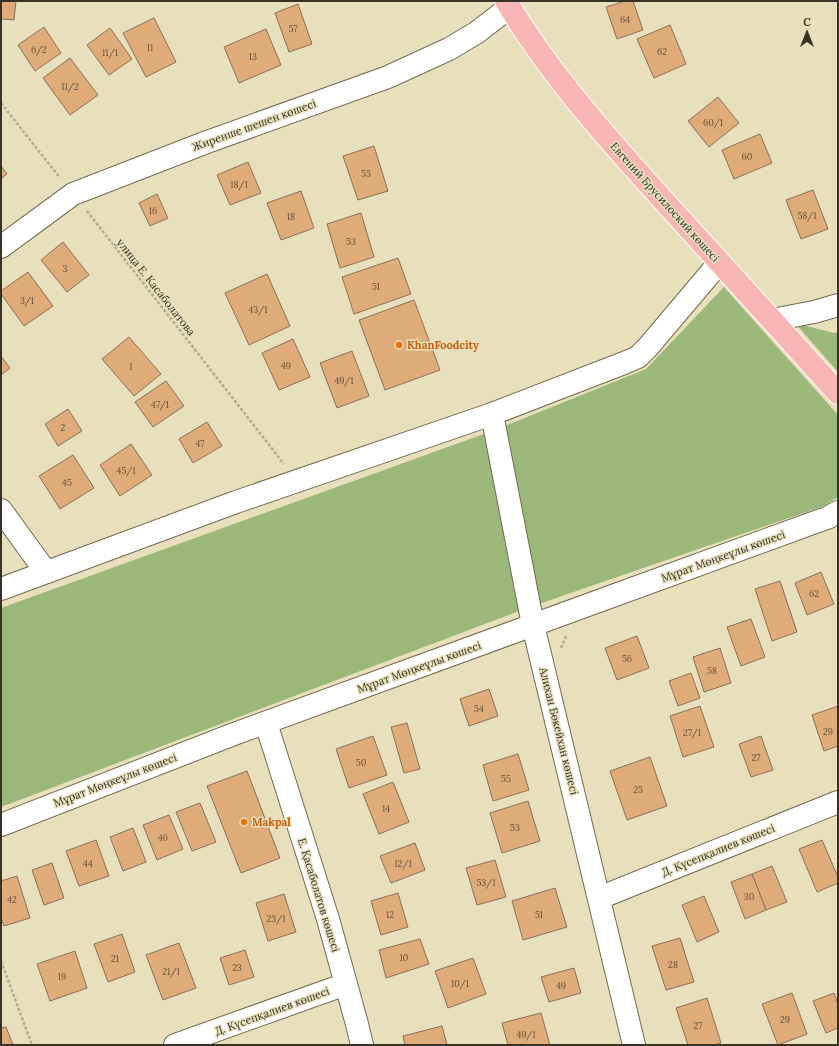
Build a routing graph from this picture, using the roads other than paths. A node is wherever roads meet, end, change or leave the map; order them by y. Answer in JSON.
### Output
{"nodes":[{"id":1,"x":508,"y":4,"type":"edge"},
{"id":2,"x":1,"y":246,"type":"edge"},
{"id":3,"x":719,"y":262,"type":"junction"},
{"id":4,"x":838,"y":305,"type":"edge"},
{"id":5,"x":772,"y":320,"type":"junction"},
{"id":6,"x":838,"y":393,"type":"edge"},
{"id":7,"x":492,"y":414,"type":"junction"},
{"id":8,"x":1,"y":510,"type":"edge"},
{"id":9,"x":838,"y":512,"type":"edge"},
{"id":10,"x":46,"y":572,"type":"junction"},
{"id":11,"x":1,"y":589,"type":"edge"},
{"id":12,"x":533,"y":625,"type":"junction"},
{"id":13,"x":266,"y":723,"type":"junction"},
{"id":14,"x":838,"y":802,"type":"edge"},
{"id":15,"x":1,"y":825,"type":"edge"},
{"id":16,"x":599,"y":898,"type":"junction"},
{"id":17,"x":346,"y":984,"type":"junction"},
{"id":18,"x":175,"y":1045,"type":"edge"},
{"id":19,"x":362,"y":1045,"type":"edge"},
{"id":20,"x":634,"y":1045,"type":"edge"}],
"edges":[{"from":1,"to":2,"type":"street","name":"Жиренше шешен көшесі"},
{"from":1,"to":3,"type":"main road","name":"Евгений Брусилоский көшесі"},
{"from":3,"to":5,"type":"main road","name":"Евгений Брусилоский көшесі"},
{"from":3,"to":7,"type":"street"},
{"from":4,"to":5,"type":"street"},
{"from":5,"to":6,"type":"main road","name":"Евгений Брусилоский көшесі"},
{"from":7,"to":10,"type":"street"},
{"from":7,"to":12,"type":"street","name":"Алихан Бөкейхан көшесі"},
{"from":8,"to":10,"type":"street"},
{"from":9,"to":12,"type":"street","name":"Мұрат Мөңкеұлы көшесі"},
{"from":10,"to":11,"type":"street"},
{"from":12,"to":13,"type":"street","name":"Мұрат Мөңкеұлы көшесі"},
{"from":12,"to":16,"type":"street","name":"Алихан Бөкейхан көшесі"},
{"from":13,"to":15,"type":"street","name":"Мұрат Мөңкеұлы көшесі"},
{"from":13,"to":17,"type":"street","name":"Е. Қасаболатов көшесі"},
{"from":14,"to":16,"type":"street","name":"Д. Күсепқалиев көшесі"},
{"from":16,"to":20,"type":"street","name":"Алихан Бөкейхан көшесі"},
{"from":17,"to":18,"type":"street","name":"Д. Күсепқалиев көшесі"},
{"from":17,"to":19,"type":"street","name":"Е. Қасаболатов көшесі"}]}
